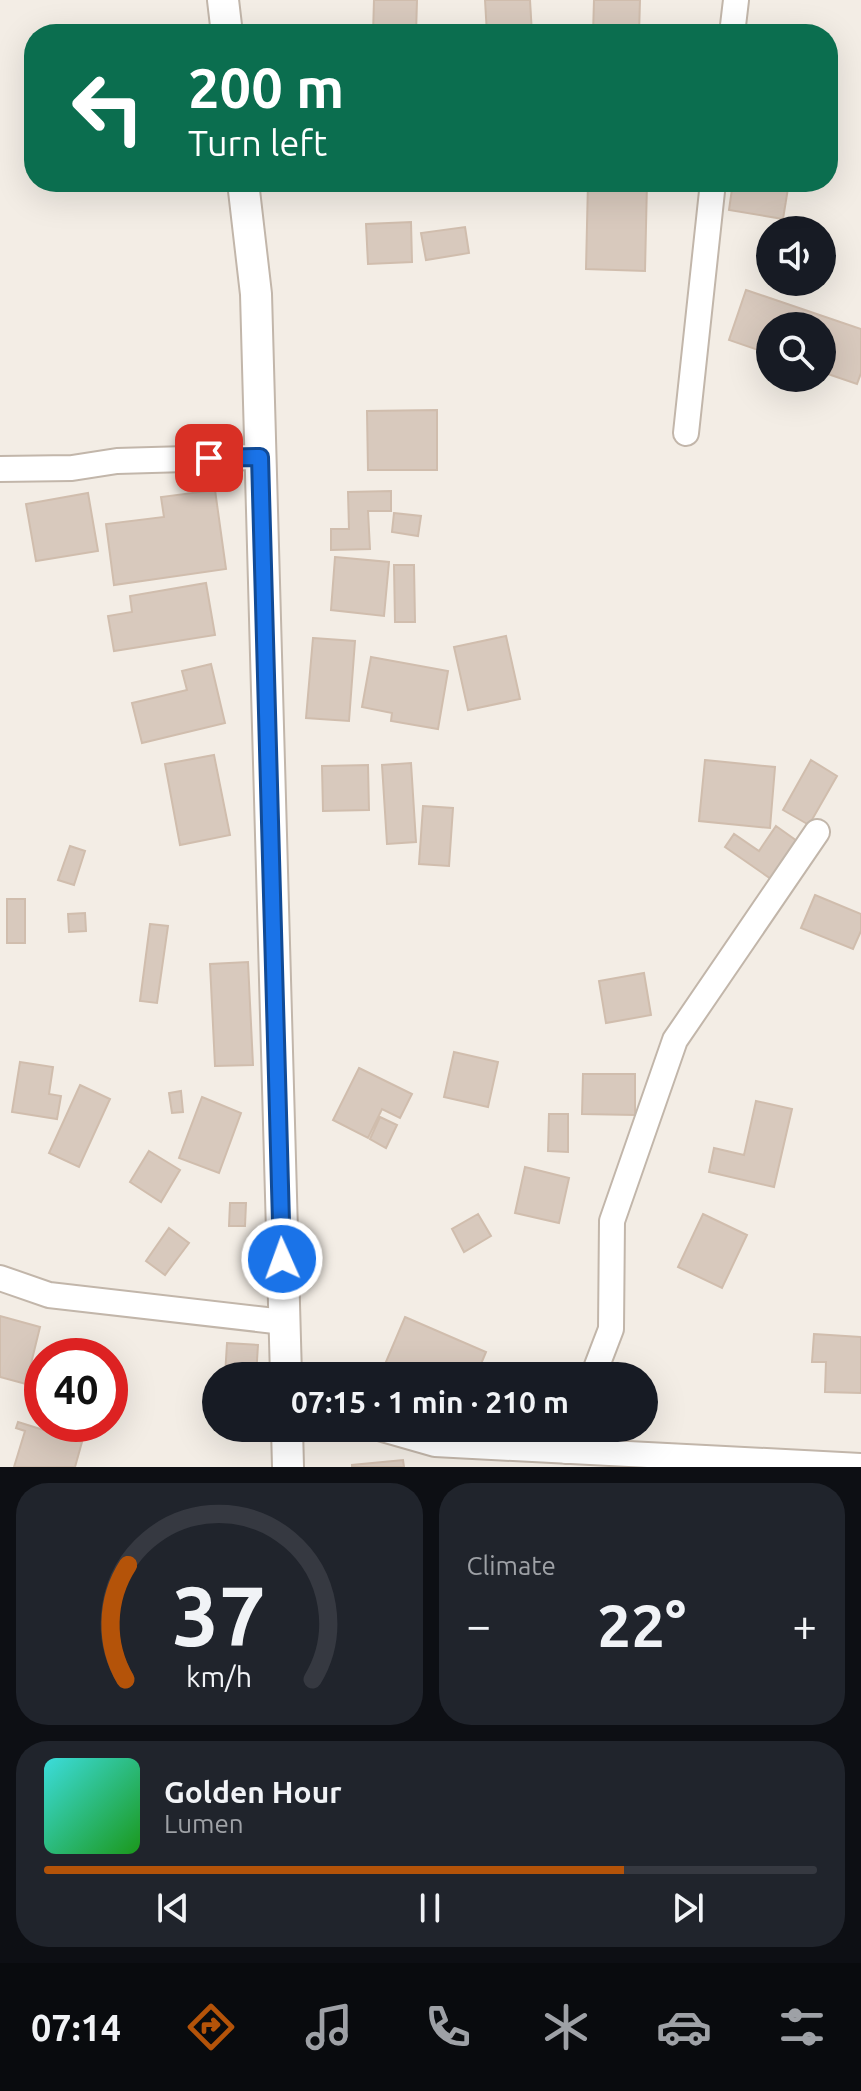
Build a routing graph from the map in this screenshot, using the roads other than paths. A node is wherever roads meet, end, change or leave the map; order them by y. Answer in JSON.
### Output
{"nodes":[{"id":1,"x":223,"y":0,"type":"edge"},
{"id":2,"x":736,"y":0,"type":"edge"},
{"id":3,"x":226,"y":24,"type":"edge"},
{"id":4,"x":733,"y":24,"type":"edge"},
{"id":5,"x":244,"y":192,"type":"edge"},
{"id":6,"x":712,"y":192,"type":"edge"},
{"id":7,"x":686,"y":433,"type":"dead end"},
{"id":8,"x":260,"y":457,"type":"junction"},
{"id":9,"x":0,"y":469,"type":"edge"},
{"id":10,"x":817,"y":832,"type":"dead end"},
{"id":11,"x":0,"y":1278,"type":"edge"},
{"id":12,"x":284,"y":1322,"type":"junction"},
{"id":13,"x":285,"y":1362,"type":"edge"},
{"id":14,"x":598,"y":1362,"type":"edge"},
{"id":15,"x":287,"y":1442,"type":"edge"},
{"id":16,"x":428,"y":1442,"type":"edge"},
{"id":17,"x":502,"y":1442,"type":"edge"},
{"id":18,"x":592,"y":1442,"type":"edge"},
{"id":19,"x":861,"y":1466,"type":"edge"},
{"id":20,"x":288,"y":1467,"type":"edge"}],
"edges":[{"from":1,"to":3,"type":"street"},
{"from":2,"to":4,"type":"street"},
{"from":5,"to":8,"type":"street"},
{"from":6,"to":7,"type":"street"},
{"from":8,"to":9,"type":"street"},
{"from":8,"to":12,"type":"street"},
{"from":10,"to":14,"type":"street"},
{"from":11,"to":12,"type":"street"},
{"from":12,"to":13,"type":"street"},
{"from":15,"to":20,"type":"street"},
{"from":16,"to":17,"type":"street"},
{"from":18,"to":19,"type":"street"}]}
